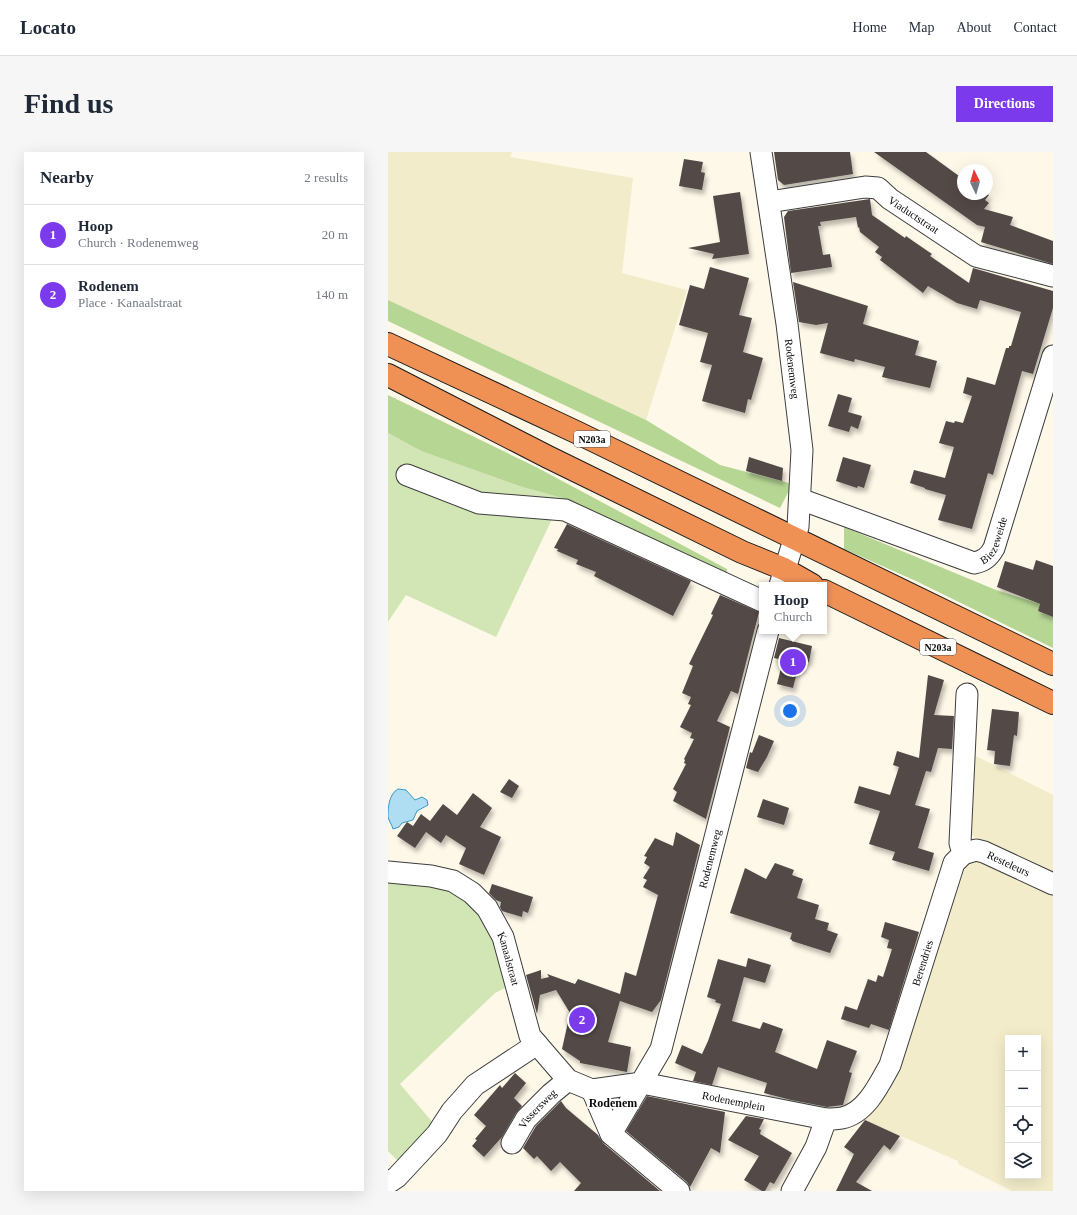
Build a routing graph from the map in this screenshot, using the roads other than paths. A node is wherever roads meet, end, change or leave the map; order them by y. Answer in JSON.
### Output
{"nodes":[{"id":1,"x":761,"y":152,"type":"edge"},
{"id":2,"x":769,"y":202,"type":"junction"},
{"id":3,"x":1053,"y":276,"type":"edge"},
{"id":4,"x":388,"y":344,"type":"edge"},
{"id":5,"x":1053,"y":356,"type":"edge"},
{"id":6,"x":388,"y":375,"type":"edge"},
{"id":7,"x":407,"y":475,"type":"dead end"},
{"id":8,"x":800,"y":499,"type":"junction"},
{"id":9,"x":794,"y":538,"type":"junction"},
{"id":10,"x":782,"y":577,"type":"edge"},
{"id":11,"x":801,"y":582,"type":"edge"},
{"id":12,"x":827,"y":593,"type":"edge"},
{"id":13,"x":759,"y":600,"type":"edge"},
{"id":14,"x":767,"y":634,"type":"edge"},
{"id":15,"x":1053,"y":664,"type":"edge"},
{"id":16,"x":968,"y":694,"type":"dead end"},
{"id":17,"x":1053,"y":702,"type":"edge"},
{"id":18,"x":962,"y":854,"type":"junction"},
{"id":19,"x":388,"y":872,"type":"edge"},
{"id":20,"x":1053,"y":884,"type":"edge"},
{"id":21,"x":537,"y":1044,"type":"junction"},
{"id":22,"x":568,"y":1080,"type":"junction"},
{"id":23,"x":642,"y":1082,"type":"junction"},
{"id":24,"x":592,"y":1090,"type":"junction"},
{"id":25,"x":826,"y":1119,"type":"junction"},
{"id":26,"x":611,"y":1134,"type":"junction"},
{"id":27,"x":512,"y":1143,"type":"dead end"},
{"id":28,"x":388,"y":1183,"type":"edge"},
{"id":29,"x":679,"y":1191,"type":"edge"},
{"id":30,"x":792,"y":1191,"type":"edge"}],
"edges":[{"from":1,"to":2,"type":"street","name":"Rodenemweg"},
{"from":2,"to":3,"type":"street","name":"Viaductstraat"},
{"from":2,"to":8,"type":"street","name":"Rodenemweg"},
{"from":4,"to":9,"type":"highway","number":"N203a"},
{"from":5,"to":8,"type":"street","name":"Biezeweide"},
{"from":6,"to":10,"type":"highway"},
{"from":7,"to":13,"type":"street"},
{"from":8,"to":9,"type":"street","name":"Rodenemweg"},
{"from":9,"to":10,"type":"street","name":"Rodenemweg"},
{"from":9,"to":15,"type":"highway","number":"N203a"},
{"from":10,"to":11,"type":"highway"},
{"from":12,"to":17,"type":"highway","number":"N203a"},
{"from":14,"to":23,"type":"street","name":"Rodenemweg"},
{"from":16,"to":18,"type":"street"},
{"from":18,"to":20,"type":"street","name":"Resteleurs"},
{"from":18,"to":25,"type":"street","name":"Berendries"},
{"from":19,"to":21,"type":"street","name":"Kanaalstraat"},
{"from":21,"to":22,"type":"street","name":"Kanaalstraat"},
{"from":21,"to":28,"type":"street"},
{"from":22,"to":24,"type":"street","name":"Kanaalstraat"},
{"from":22,"to":27,"type":"street","name":"Vissersweg"},
{"from":23,"to":24,"type":"street","name":"Rodenemplein"},
{"from":23,"to":25,"type":"street","name":"Rodenemplein"},
{"from":23,"to":26,"type":"street"},
{"from":24,"to":26,"type":"street"},
{"from":25,"to":30,"type":"street"},
{"from":26,"to":29,"type":"street"}]}
